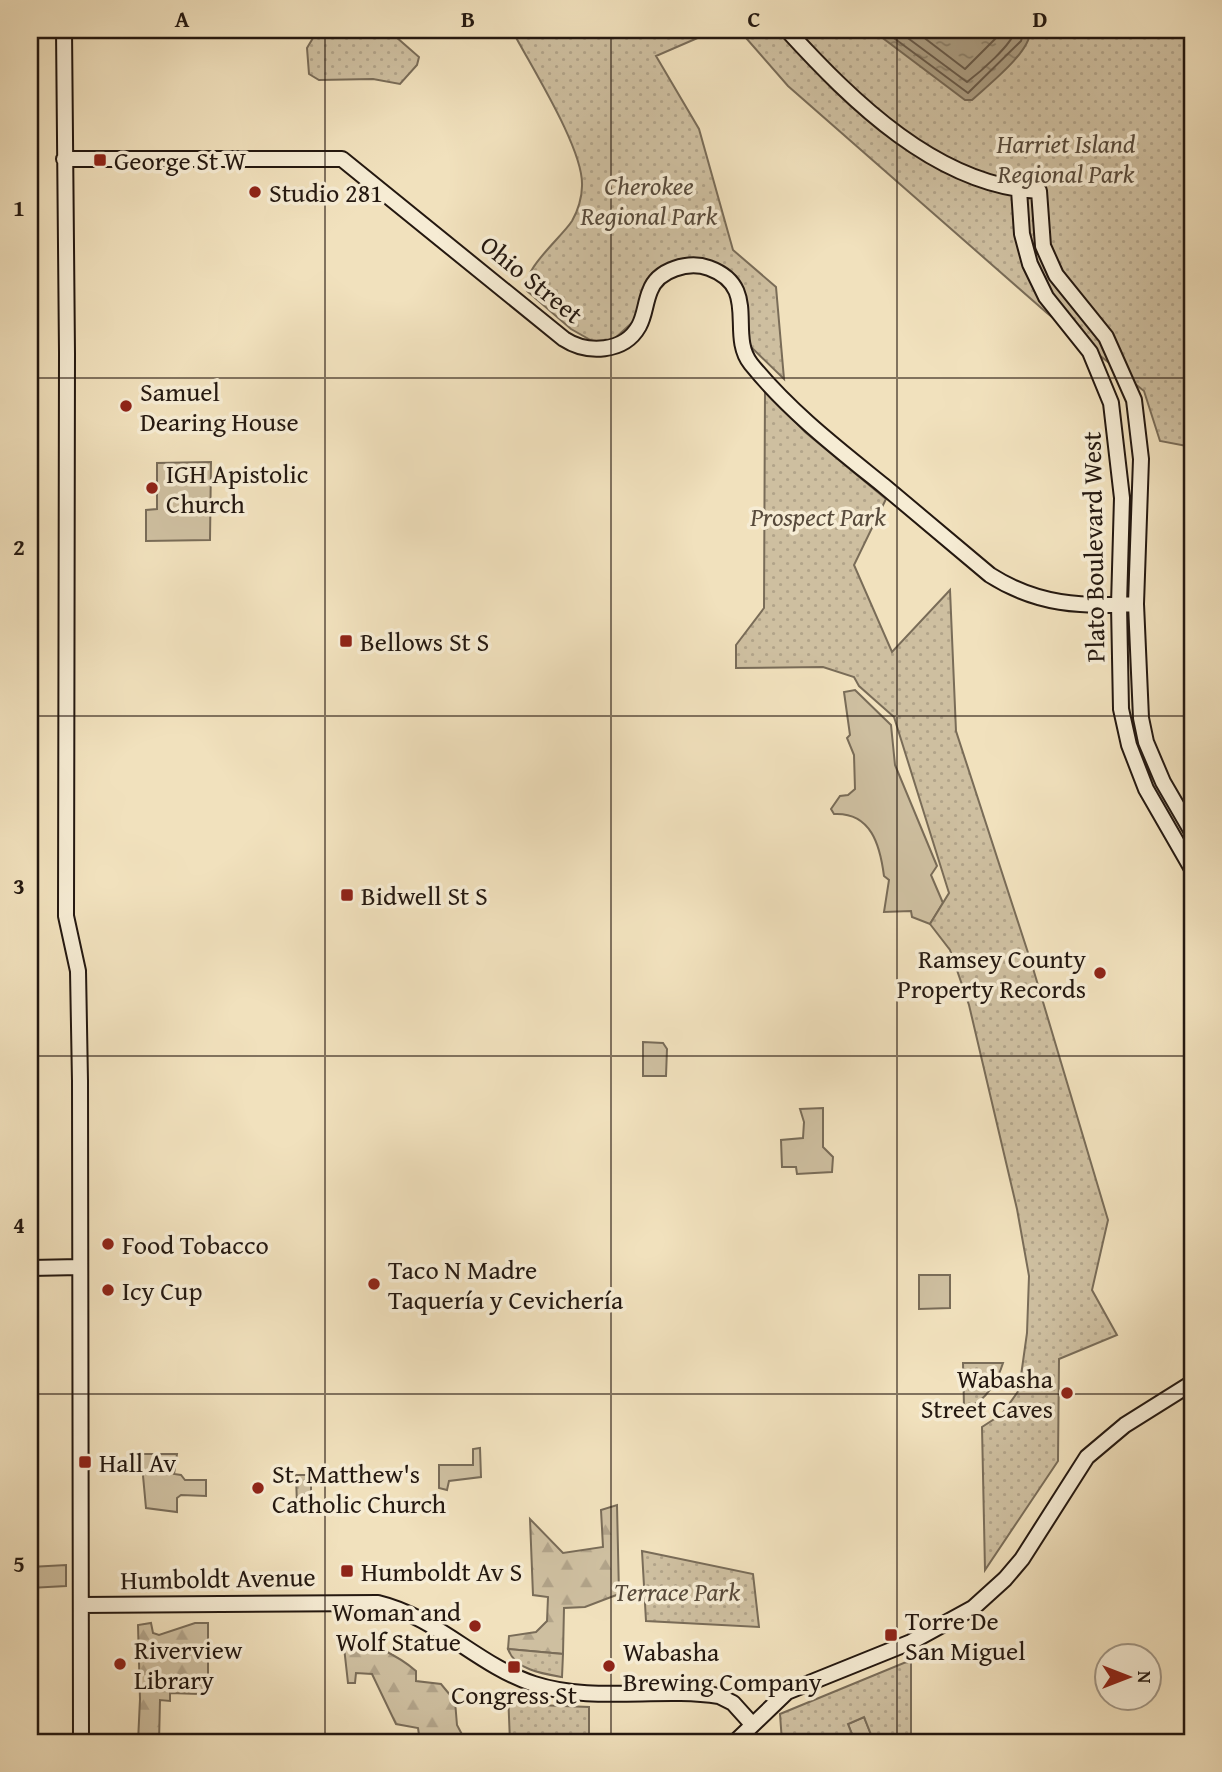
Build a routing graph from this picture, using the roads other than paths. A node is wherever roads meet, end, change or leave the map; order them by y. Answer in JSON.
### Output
{"nodes":[{"id":1,"x":64,"y":30,"type":"edge"},
{"id":2,"x":787,"y":30,"type":"edge"},
{"id":3,"x":64,"y":159,"type":"junction"},
{"id":4,"x":1019,"y":190,"type":"junction"},
{"id":5,"x":1136,"y":604,"type":"junction"},
{"id":6,"x":1119,"y":605,"type":"junction"},
{"id":7,"x":1192,"y":832,"type":"edge"},
{"id":8,"x":1192,"y":869,"type":"edge"},
{"id":9,"x":80,"y":1267,"type":"junction"},
{"id":10,"x":30,"y":1268,"type":"edge"},
{"id":11,"x":1192,"y":1383,"type":"edge"},
{"id":12,"x":81,"y":1605,"type":"junction"},
{"id":13,"x":751,"y":1723,"type":"junction"},
{"id":14,"x":81,"y":1742,"type":"edge"},
{"id":15,"x":735,"y":1742,"type":"edge"}],
"edges":[{"from":1,"to":3,"type":"street"},
{"from":2,"to":4,"type":"street"},
{"from":3,"to":6,"type":"street","name":"Ohio Street"},
{"from":3,"to":9,"type":"street"},
{"from":4,"to":5,"type":"street","name":"Plato Boulevard West"},
{"from":4,"to":6,"type":"street","name":"Plato Boulevard West"},
{"from":5,"to":6,"type":"street","name":"Ohio Street"},
{"from":5,"to":7,"type":"street","name":"Plato Boulevard West"},
{"from":6,"to":8,"type":"street","name":"Plato Boulevard West"},
{"from":9,"to":10,"type":"street"},
{"from":9,"to":12,"type":"street"},
{"from":11,"to":13,"type":"street"},
{"from":12,"to":13,"type":"street","name":"Humboldt Avenue"},
{"from":12,"to":14,"type":"street"},
{"from":13,"to":15,"type":"street"}]}
